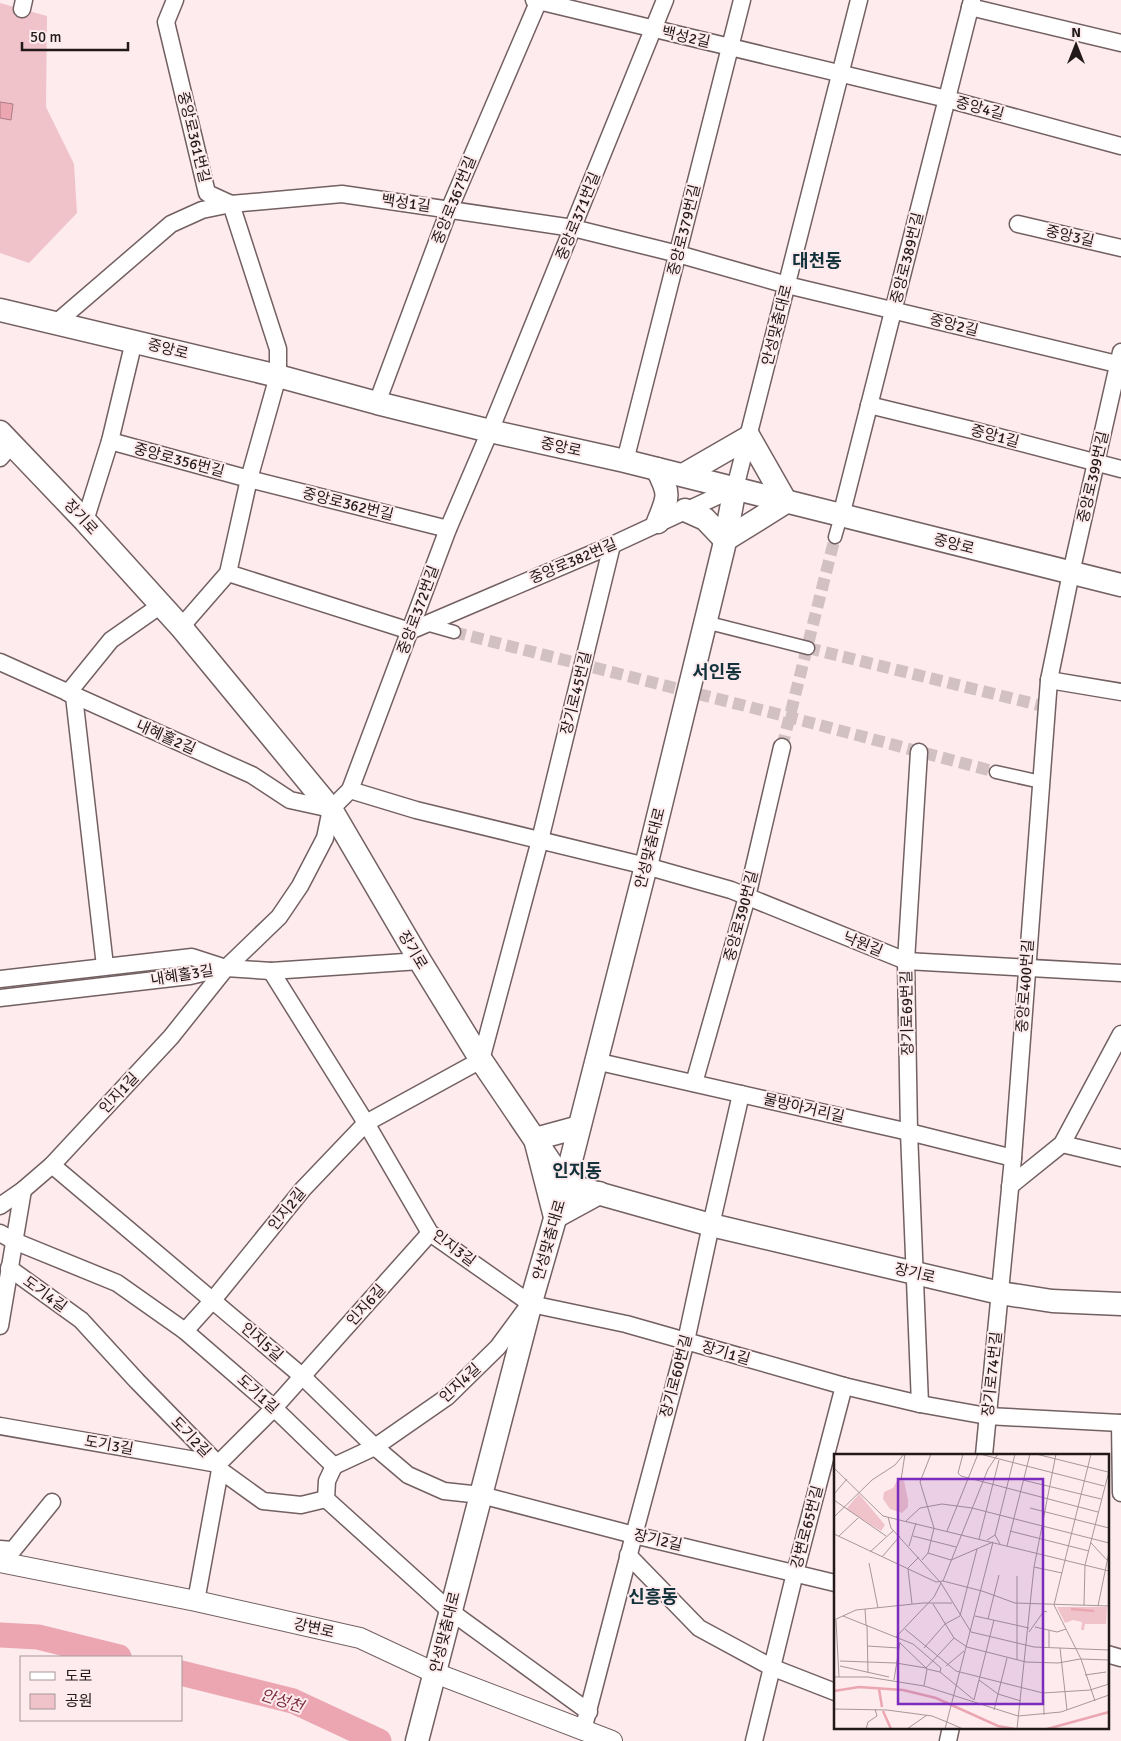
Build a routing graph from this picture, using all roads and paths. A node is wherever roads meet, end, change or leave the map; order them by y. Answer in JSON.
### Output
{"nodes":[{"id":1,"x":175,"y":0,"type":"edge"},
{"id":2,"x":665,"y":0,"type":"edge"},
{"id":3,"x":742,"y":0,"type":"edge"},
{"id":4,"x":858,"y":0,"type":"edge"},
{"id":5,"x":537,"y":1,"type":"edge"},
{"id":6,"x":971,"y":4,"type":"edge"},
{"id":7,"x":653,"y":30,"type":"junction"},
{"id":8,"x":1121,"y":44,"type":"edge"},
{"id":9,"x":730,"y":47,"type":"junction"},
{"id":10,"x":839,"y":74,"type":"junction"},
{"id":11,"x":947,"y":99,"type":"junction"},
{"id":12,"x":1121,"y":146,"type":"edge"},
{"id":13,"x":231,"y":204,"type":"junction"},
{"id":14,"x":449,"y":210,"type":"junction"},
{"id":15,"x":1018,"y":224,"type":"dead end"},
{"id":16,"x":573,"y":228,"type":"junction"},
{"id":17,"x":1121,"y":248,"type":"edge"},
{"id":18,"x":678,"y":254,"type":"junction"},
{"id":19,"x":787,"y":285,"type":"junction"},
{"id":20,"x":0,"y":310,"type":"edge"},
{"id":21,"x":894,"y":311,"type":"junction"},
{"id":22,"x":56,"y":323,"type":"junction"},
{"id":23,"x":134,"y":341,"type":"junction"},
{"id":24,"x":1120,"y":361,"type":"edge"},
{"id":25,"x":278,"y":376,"type":"junction"},
{"id":26,"x":377,"y":403,"type":"junction"},
{"id":27,"x":869,"y":406,"type":"junction"},
{"id":28,"x":490,"y":431,"type":"junction"},
{"id":29,"x":749,"y":437,"type":"junction"},
{"id":30,"x":110,"y":440,"type":"junction"},
{"id":31,"x":4,"y":445,"type":"edge"},
{"id":32,"x":625,"y":461,"type":"junction"},
{"id":33,"x":1096,"y":463,"type":"junction"},
{"id":34,"x":657,"y":469,"type":"junction"},
{"id":35,"x":1121,"y":469,"type":"edge"},
{"id":36,"x":682,"y":475,"type":"junction"},
{"id":37,"x":249,"y":479,"type":"junction"},
{"id":38,"x":735,"y":488,"type":"junction"},
{"id":39,"x":786,"y":502,"type":"junction"},
{"id":40,"x":685,"y":510,"type":"junction"},
{"id":41,"x":840,"y":516,"type":"junction"},
{"id":42,"x":85,"y":520,"type":"junction"},
{"id":43,"x":658,"y":522,"type":"junction"},
{"id":44,"x":448,"y":529,"type":"junction"},
{"id":45,"x":835,"y":537,"type":"tunnel mouth"},
{"id":46,"x":725,"y":540,"type":"junction"},
{"id":47,"x":612,"y":545,"type":"junction"},
{"id":48,"x":228,"y":573,"type":"junction"},
{"id":49,"x":1071,"y":573,"type":"junction"},
{"id":50,"x":1121,"y":585,"type":"edge"},
{"id":51,"x":160,"y":605,"type":"junction"},
{"id":52,"x":705,"y":622,"type":"junction"},
{"id":53,"x":426,"y":624,"type":"junction"},
{"id":54,"x":181,"y":627,"type":"junction"},
{"id":55,"x":410,"y":631,"type":"junction"},
{"id":56,"x":454,"y":632,"type":"tunnel mouth"},
{"id":57,"x":808,"y":648,"type":"tunnel mouth"},
{"id":58,"x":0,"y":662,"type":"edge"},
{"id":59,"x":1049,"y":680,"type":"junction"},
{"id":60,"x":1121,"y":692,"type":"edge"},
{"id":61,"x":71,"y":695,"type":"junction"},
{"id":62,"x":782,"y":747,"type":"tunnel mouth"},
{"id":63,"x":920,"y":752,"type":"dead end"},
{"id":64,"x":996,"y":772,"type":"tunnel mouth"},
{"id":65,"x":1041,"y":782,"type":"junction"},
{"id":66,"x":350,"y":790,"type":"junction"},
{"id":67,"x":331,"y":809,"type":"junction"},
{"id":68,"x":540,"y":840,"type":"junction"},
{"id":69,"x":646,"y":866,"type":"junction"},
{"id":70,"x":748,"y":896,"type":"junction"},
{"id":71,"x":420,"y":961,"type":"junction"},
{"id":72,"x":906,"y":961,"type":"junction"},
{"id":73,"x":104,"y":966,"type":"junction"},
{"id":74,"x":226,"y":968,"type":"junction"},
{"id":75,"x":1027,"y":969,"type":"junction"},
{"id":76,"x":271,"y":971,"type":"junction"},
{"id":77,"x":1121,"y":973,"type":"edge"},
{"id":78,"x":0,"y":979,"type":"edge"},
{"id":79,"x":0,"y":998,"type":"edge"},
{"id":80,"x":1121,"y":1034,"type":"edge"},
{"id":81,"x":481,"y":1060,"type":"junction"},
{"id":82,"x":595,"y":1061,"type":"junction"},
{"id":83,"x":694,"y":1083,"type":"junction"},
{"id":84,"x":741,"y":1094,"type":"junction"},
{"id":85,"x":366,"y":1123,"type":"junction"},
{"id":86,"x":579,"y":1127,"type":"junction"},
{"id":87,"x":909,"y":1132,"type":"junction"},
{"id":88,"x":535,"y":1140,"type":"junction"},
{"id":89,"x":1062,"y":1144,"type":"junction"},
{"id":90,"x":1013,"y":1158,"type":"junction"},
{"id":91,"x":1121,"y":1158,"type":"edge"},
{"id":92,"x":52,"y":1165,"type":"junction"},
{"id":93,"x":565,"y":1184,"type":"junction"},
{"id":94,"x":1010,"y":1186,"type":"junction"},
{"id":95,"x":23,"y":1190,"type":"junction"},
{"id":96,"x":599,"y":1193,"type":"junction"},
{"id":97,"x":0,"y":1206,"type":"edge"},
{"id":98,"x":555,"y":1217,"type":"junction"},
{"id":99,"x":711,"y":1225,"type":"junction"},
{"id":100,"x":430,"y":1233,"type":"junction"},
{"id":101,"x":7,"y":1237,"type":"edge"},
{"id":102,"x":9,"y":1268,"type":"junction"},
{"id":103,"x":916,"y":1274,"type":"junction"},
{"id":104,"x":1000,"y":1293,"type":"junction"},
{"id":105,"x":213,"y":1300,"type":"junction"},
{"id":106,"x":531,"y":1304,"type":"junction"},
{"id":107,"x":1121,"y":1304,"type":"edge"},
{"id":108,"x":1,"y":1316,"type":"edge"},
{"id":109,"x":81,"y":1320,"type":"joint"},
{"id":110,"x":185,"y":1331,"type":"junction"},
{"id":111,"x":686,"y":1341,"type":"junction"},
{"id":112,"x":302,"y":1376,"type":"junction"},
{"id":113,"x":844,"y":1386,"type":"junction"},
{"id":114,"x":920,"y":1404,"type":"junction"},
{"id":115,"x":274,"y":1408,"type":"junction"},
{"id":116,"x":987,"y":1416,"type":"junction"},
{"id":117,"x":1120,"y":1423,"type":"edge"},
{"id":118,"x":0,"y":1426,"type":"edge"},
{"id":119,"x":375,"y":1448,"type":"junction"},
{"id":120,"x":984,"y":1454,"type":"edge"},
{"id":121,"x":334,"y":1466,"type":"junction"},
{"id":122,"x":219,"y":1467,"type":"junction"},
{"id":123,"x":1121,"y":1493,"type":"edge"},
{"id":124,"x":481,"y":1495,"type":"junction"},
{"id":125,"x":326,"y":1499,"type":"junction"},
{"id":126,"x":52,"y":1502,"type":"dead end"},
{"id":127,"x":634,"y":1535,"type":"junction"},
{"id":128,"x":0,"y":1549,"type":"edge"},
{"id":129,"x":628,"y":1555,"type":"junction"},
{"id":130,"x":0,"y":1562,"type":"edge"},
{"id":131,"x":795,"y":1573,"type":"junction"},
{"id":132,"x":834,"y":1583,"type":"edge"},
{"id":133,"x":196,"y":1601,"type":"junction"},
{"id":134,"x":450,"y":1611,"type":"junction"},
{"id":135,"x":1108,"y":1654,"type":"edge"},
{"id":136,"x":1121,"y":1658,"type":"edge"},
{"id":137,"x":771,"y":1667,"type":"junction"},
{"id":138,"x":434,"y":1677,"type":"junction"},
{"id":139,"x":834,"y":1692,"type":"edge"},
{"id":140,"x":586,"y":1721,"type":"junction"},
{"id":141,"x":951,"y":1728,"type":"edge"},
{"id":142,"x":417,"y":1741,"type":"edge"},
{"id":143,"x":612,"y":1741,"type":"edge"},
{"id":144,"x":754,"y":1741,"type":"edge"},
{"id":145,"x":948,"y":1741,"type":"edge"}],
"edges":[{"from":1,"to":13,"type":"street","name":"중앙로361번길"},
{"from":2,"to":7,"type":"street","name":"중앙로371번길"},
{"from":3,"to":9,"type":"street","name":"중앙로379번길"},
{"from":4,"to":10,"type":"street","name":"안성맞춤대로"},
{"from":5,"to":7,"type":"street","name":"백성2길"},
{"from":5,"to":14,"type":"street","name":"중앙로367번길"},
{"from":6,"to":8,"type":"street"},
{"from":6,"to":11,"type":"street","name":"중앙로389번길"},
{"from":7,"to":9,"type":"street","name":"백성2길"},
{"from":7,"to":16,"type":"street","name":"중앙로371번길"},
{"from":9,"to":10,"type":"street","name":"백성2길"},
{"from":9,"to":18,"type":"street","name":"중앙로379번길"},
{"from":10,"to":11,"type":"street","name":"중앙4길"},
{"from":10,"to":19,"type":"street","name":"안성맞춤대로"},
{"from":11,"to":12,"type":"street","name":"중앙4길"},
{"from":11,"to":21,"type":"street","name":"중앙로389번길"},
{"from":13,"to":14,"type":"street","name":"백성1길"},
{"from":13,"to":22,"type":"street","name":"백성1길"},
{"from":13,"to":25,"type":"street"},
{"from":14,"to":16,"type":"street","name":"백성1길"},
{"from":14,"to":26,"type":"street","name":"중앙로367번길"},
{"from":15,"to":17,"type":"street","name":"중앙3길"},
{"from":16,"to":18,"type":"street","name":"백성1길"},
{"from":16,"to":28,"type":"street","name":"중앙로371번길"},
{"from":18,"to":19,"type":"street","name":"백성1길"},
{"from":18,"to":32,"type":"street","name":"중앙로379번길"},
{"from":19,"to":21,"type":"street","name":"중앙2길"},
{"from":19,"to":29,"type":"street","name":"안성맞춤대로"},
{"from":20,"to":22,"type":"main road","name":"중앙로"},
{"from":21,"to":24,"type":"street","name":"중앙2길"},
{"from":21,"to":27,"type":"street","name":"중앙로389번길"},
{"from":22,"to":23,"type":"main road","name":"중앙로"},
{"from":23,"to":25,"type":"main road","name":"중앙로"},
{"from":23,"to":30,"type":"street"},
{"from":24,"to":33,"type":"street","name":"중앙로399번길"},
{"from":25,"to":26,"type":"main road","name":"중앙로"},
{"from":25,"to":37,"type":"street"},
{"from":26,"to":28,"type":"main road","name":"중앙로"},
{"from":27,"to":33,"type":"street","name":"중앙1길"},
{"from":27,"to":41,"type":"street","name":"중앙로389번길"},
{"from":28,"to":32,"type":"main road","name":"중앙로"},
{"from":28,"to":44,"type":"street","name":"중앙로372번길"},
{"from":29,"to":36,"type":"main road"},
{"from":29,"to":38,"type":"street","name":"안성맞춤대로"},
{"from":29,"to":39,"type":"main road"},
{"from":30,"to":37,"type":"street","name":"중앙로356번길"},
{"from":30,"to":42,"type":"street"},
{"from":31,"to":42,"type":"main road","name":"장기로"},
{"from":32,"to":34,"type":"main road","name":"중앙로"},
{"from":33,"to":35,"type":"street","name":"중앙1길"},
{"from":33,"to":49,"type":"street","name":"중앙로399번길"},
{"from":34,"to":36,"type":"main road","name":"중앙로"},
{"from":34,"to":43,"type":"main road"},
{"from":36,"to":38,"type":"main road","name":"중앙로"},
{"from":37,"to":44,"type":"street","name":"중앙로362번길"},
{"from":37,"to":48,"type":"street"},
{"from":38,"to":39,"type":"main road","name":"중앙로"},
{"from":38,"to":40,"type":"street","name":"중앙로382번길"},
{"from":38,"to":46,"type":"main road","name":"안성맞춤대로"},
{"from":39,"to":41,"type":"main road","name":"중앙로"},
{"from":39,"to":46,"type":"main road"},
{"from":40,"to":43,"type":"street","name":"중앙로382번길"},
{"from":40,"to":46,"type":"main road"},
{"from":41,"to":45,"type":"street"},
{"from":41,"to":49,"type":"main road","name":"중앙로"},
{"from":42,"to":51,"type":"main road","name":"장기로"},
{"from":43,"to":47,"type":"street","name":"중앙로382번길"},
{"from":44,"to":55,"type":"street","name":"중앙로372번길"},
{"from":46,"to":52,"type":"main road","name":"안성맞춤대로"},
{"from":47,"to":53,"type":"street","name":"중앙로382번길"},
{"from":47,"to":68,"type":"street","name":"장기로45번길"},
{"from":48,"to":54,"type":"street"},
{"from":48,"to":55,"type":"street"},
{"from":49,"to":50,"type":"main road","name":"중앙로"},
{"from":49,"to":59,"type":"street","name":"중앙로400번길"},
{"from":51,"to":54,"type":"main road","name":"장기로"},
{"from":51,"to":61,"type":"street"},
{"from":52,"to":57,"type":"street"},
{"from":52,"to":69,"type":"main road","name":"안성맞춤대로"},
{"from":53,"to":55,"type":"street","name":"중앙로382번길"},
{"from":53,"to":56,"type":"street"},
{"from":54,"to":67,"type":"main road","name":"장기로"},
{"from":55,"to":66,"type":"street","name":"중앙로372번길"},
{"from":58,"to":61,"type":"street","name":"내혜홀2길"},
{"from":59,"to":60,"type":"street"},
{"from":59,"to":65,"type":"street","name":"중앙로400번길"},
{"from":61,"to":67,"type":"street","name":"내혜홀2길"},
{"from":61,"to":73,"type":"street"},
{"from":62,"to":70,"type":"street","name":"중앙로390번길"},
{"from":63,"to":72,"type":"street","name":"장기로69번길"},
{"from":64,"to":65,"type":"street"},
{"from":65,"to":75,"type":"street","name":"중앙로400번길"},
{"from":66,"to":67,"type":"street","name":"중앙로372번길"},
{"from":66,"to":68,"type":"street"},
{"from":67,"to":71,"type":"main road","name":"장기로"},
{"from":67,"to":74,"type":"street","name":"인지1길"},
{"from":68,"to":69,"type":"street"},
{"from":68,"to":81,"type":"street","name":"장기로45번길"},
{"from":69,"to":70,"type":"street","name":"낙원길"},
{"from":69,"to":82,"type":"main road","name":"안성맞춤대로"},
{"from":70,"to":72,"type":"street","name":"낙원길"},
{"from":70,"to":83,"type":"street","name":"중앙로390번길"},
{"from":71,"to":76,"type":"street"},
{"from":71,"to":81,"type":"main road","name":"장기로"},
{"from":72,"to":75,"type":"street","name":"낙원길"},
{"from":72,"to":87,"type":"street","name":"장기로69번길"},
{"from":73,"to":74,"type":"street","name":"내혜홀3길"},
{"from":73,"to":78,"type":"street","name":"내혜홀3길"},
{"from":74,"to":76,"type":"street"},
{"from":74,"to":79,"type":"street","name":"내혜홀3길"},
{"from":74,"to":92,"type":"street","name":"인지1길"},
{"from":75,"to":77,"type":"street","name":"낙원길"},
{"from":75,"to":90,"type":"street","name":"중앙로400번길"},
{"from":76,"to":85,"type":"street"},
{"from":80,"to":89,"type":"street"},
{"from":81,"to":85,"type":"street","name":"인지2길"},
{"from":81,"to":88,"type":"main road","name":"장기로"},
{"from":82,"to":83,"type":"street","name":"물방아거리길"},
{"from":82,"to":86,"type":"main road","name":"안성맞춤대로"},
{"from":83,"to":84,"type":"street","name":"물방아거리길"},
{"from":84,"to":87,"type":"street","name":"물방아거리길"},
{"from":84,"to":99,"type":"street"},
{"from":85,"to":100,"type":"street","name":"인지3길"},
{"from":85,"to":105,"type":"street","name":"인지2길"},
{"from":86,"to":88,"type":"main road"},
{"from":86,"to":93,"type":"main road","name":"안성맞춤대로"},
{"from":87,"to":90,"type":"street","name":"물방아거리길"},
{"from":87,"to":103,"type":"street","name":"장기로69번길"},
{"from":88,"to":93,"type":"main road","name":"장기로"},
{"from":88,"to":98,"type":"main road"},
{"from":89,"to":91,"type":"street"},
{"from":89,"to":94,"type":"street"},
{"from":90,"to":94,"type":"street","name":"중앙로400번길"},
{"from":92,"to":95,"type":"street","name":"인지1길"},
{"from":92,"to":105,"type":"street","name":"인지5길"},
{"from":93,"to":96,"type":"main road","name":"장기로"},
{"from":93,"to":98,"type":"main road","name":"안성맞춤대로"},
{"from":94,"to":104,"type":"street","name":"중앙로400번길"},
{"from":95,"to":97,"type":"street","name":"인지1길"},
{"from":95,"to":101,"type":"street","name":"도기4길"},
{"from":96,"to":98,"type":"main road"},
{"from":96,"to":99,"type":"main road","name":"장기로"},
{"from":98,"to":106,"type":"main road","name":"안성맞춤대로"},
{"from":99,"to":103,"type":"main road","name":"장기로"},
{"from":99,"to":111,"type":"street","name":"장기로60번길"},
{"from":100,"to":106,"type":"street","name":"인지3길"},
{"from":100,"to":112,"type":"street","name":"인지6길"},
{"from":101,"to":102,"type":"street","name":"도기4길"},
{"from":101,"to":110,"type":"street","name":"도기1길"},
{"from":102,"to":108,"type":"street","name":"도기4길"},
{"from":102,"to":109,"type":"street","name":"도기4길"},
{"from":103,"to":104,"type":"main road","name":"장기로"},
{"from":103,"to":114,"type":"street"},
{"from":104,"to":107,"type":"main road","name":"장기로"},
{"from":104,"to":116,"type":"street","name":"장기로74번길"},
{"from":105,"to":110,"type":"street","name":"인지2길"},
{"from":105,"to":112,"type":"street","name":"인지5길"},
{"from":106,"to":111,"type":"street","name":"장기1길"},
{"from":106,"to":119,"type":"street","name":"인지4길"},
{"from":106,"to":124,"type":"main road","name":"안성맞춤대로"},
{"from":109,"to":122,"type":"street","name":"도기2길"},
{"from":110,"to":115,"type":"street","name":"도기1길"},
{"from":111,"to":113,"type":"street","name":"장기1길"},
{"from":111,"to":127,"type":"street","name":"장기로60번길"},
{"from":112,"to":115,"type":"street","name":"인지6길"},
{"from":112,"to":119,"type":"street","name":"인지5길"},
{"from":113,"to":114,"type":"street","name":"장기1길"},
{"from":113,"to":131,"type":"street","name":"강변로65번길"},
{"from":114,"to":116,"type":"street","name":"장기1길"},
{"from":115,"to":121,"type":"street","name":"도기1길"},
{"from":115,"to":122,"type":"street","name":"인지6길"},
{"from":116,"to":117,"type":"street","name":"장기1길"},
{"from":116,"to":120,"type":"street","name":"장기로74번길"},
{"from":117,"to":123,"type":"street"},
{"from":118,"to":122,"type":"street","name":"도기3길"},
{"from":119,"to":121,"type":"street","name":"인지4길"},
{"from":119,"to":124,"type":"street","name":"인지5길"},
{"from":121,"to":125,"type":"street"},
{"from":122,"to":125,"type":"street","name":"도기2길"},
{"from":122,"to":133,"type":"street"},
{"from":124,"to":127,"type":"street","name":"장기2길"},
{"from":124,"to":134,"type":"main road","name":"안성맞춤대로"},
{"from":125,"to":134,"type":"street"},
{"from":126,"to":128,"type":"street"},
{"from":127,"to":129,"type":"street","name":"장기로60번길"},
{"from":127,"to":131,"type":"street","name":"장기2길"},
{"from":129,"to":137,"type":"street"},
{"from":129,"to":140,"type":"street","name":"장기로60번길"},
{"from":130,"to":133,"type":"street","name":"강변로"},
{"from":131,"to":132,"type":"street","name":"장기2길"},
{"from":131,"to":137,"type":"street","name":"강변로65번길"},
{"from":133,"to":138,"type":"street","name":"강변로"},
{"from":134,"to":138,"type":"main road","name":"안성맞춤대로"},
{"from":134,"to":140,"type":"street"},
{"from":135,"to":136,"type":"street"},
{"from":137,"to":139,"type":"street"},
{"from":137,"to":144,"type":"street","name":"강변로65번길"},
{"from":138,"to":140,"type":"street","name":"강변로"},
{"from":138,"to":142,"type":"main road","name":"안성맞춤대로"},
{"from":140,"to":143,"type":"street","name":"강변로"},
{"from":141,"to":145,"type":"street"}]}
